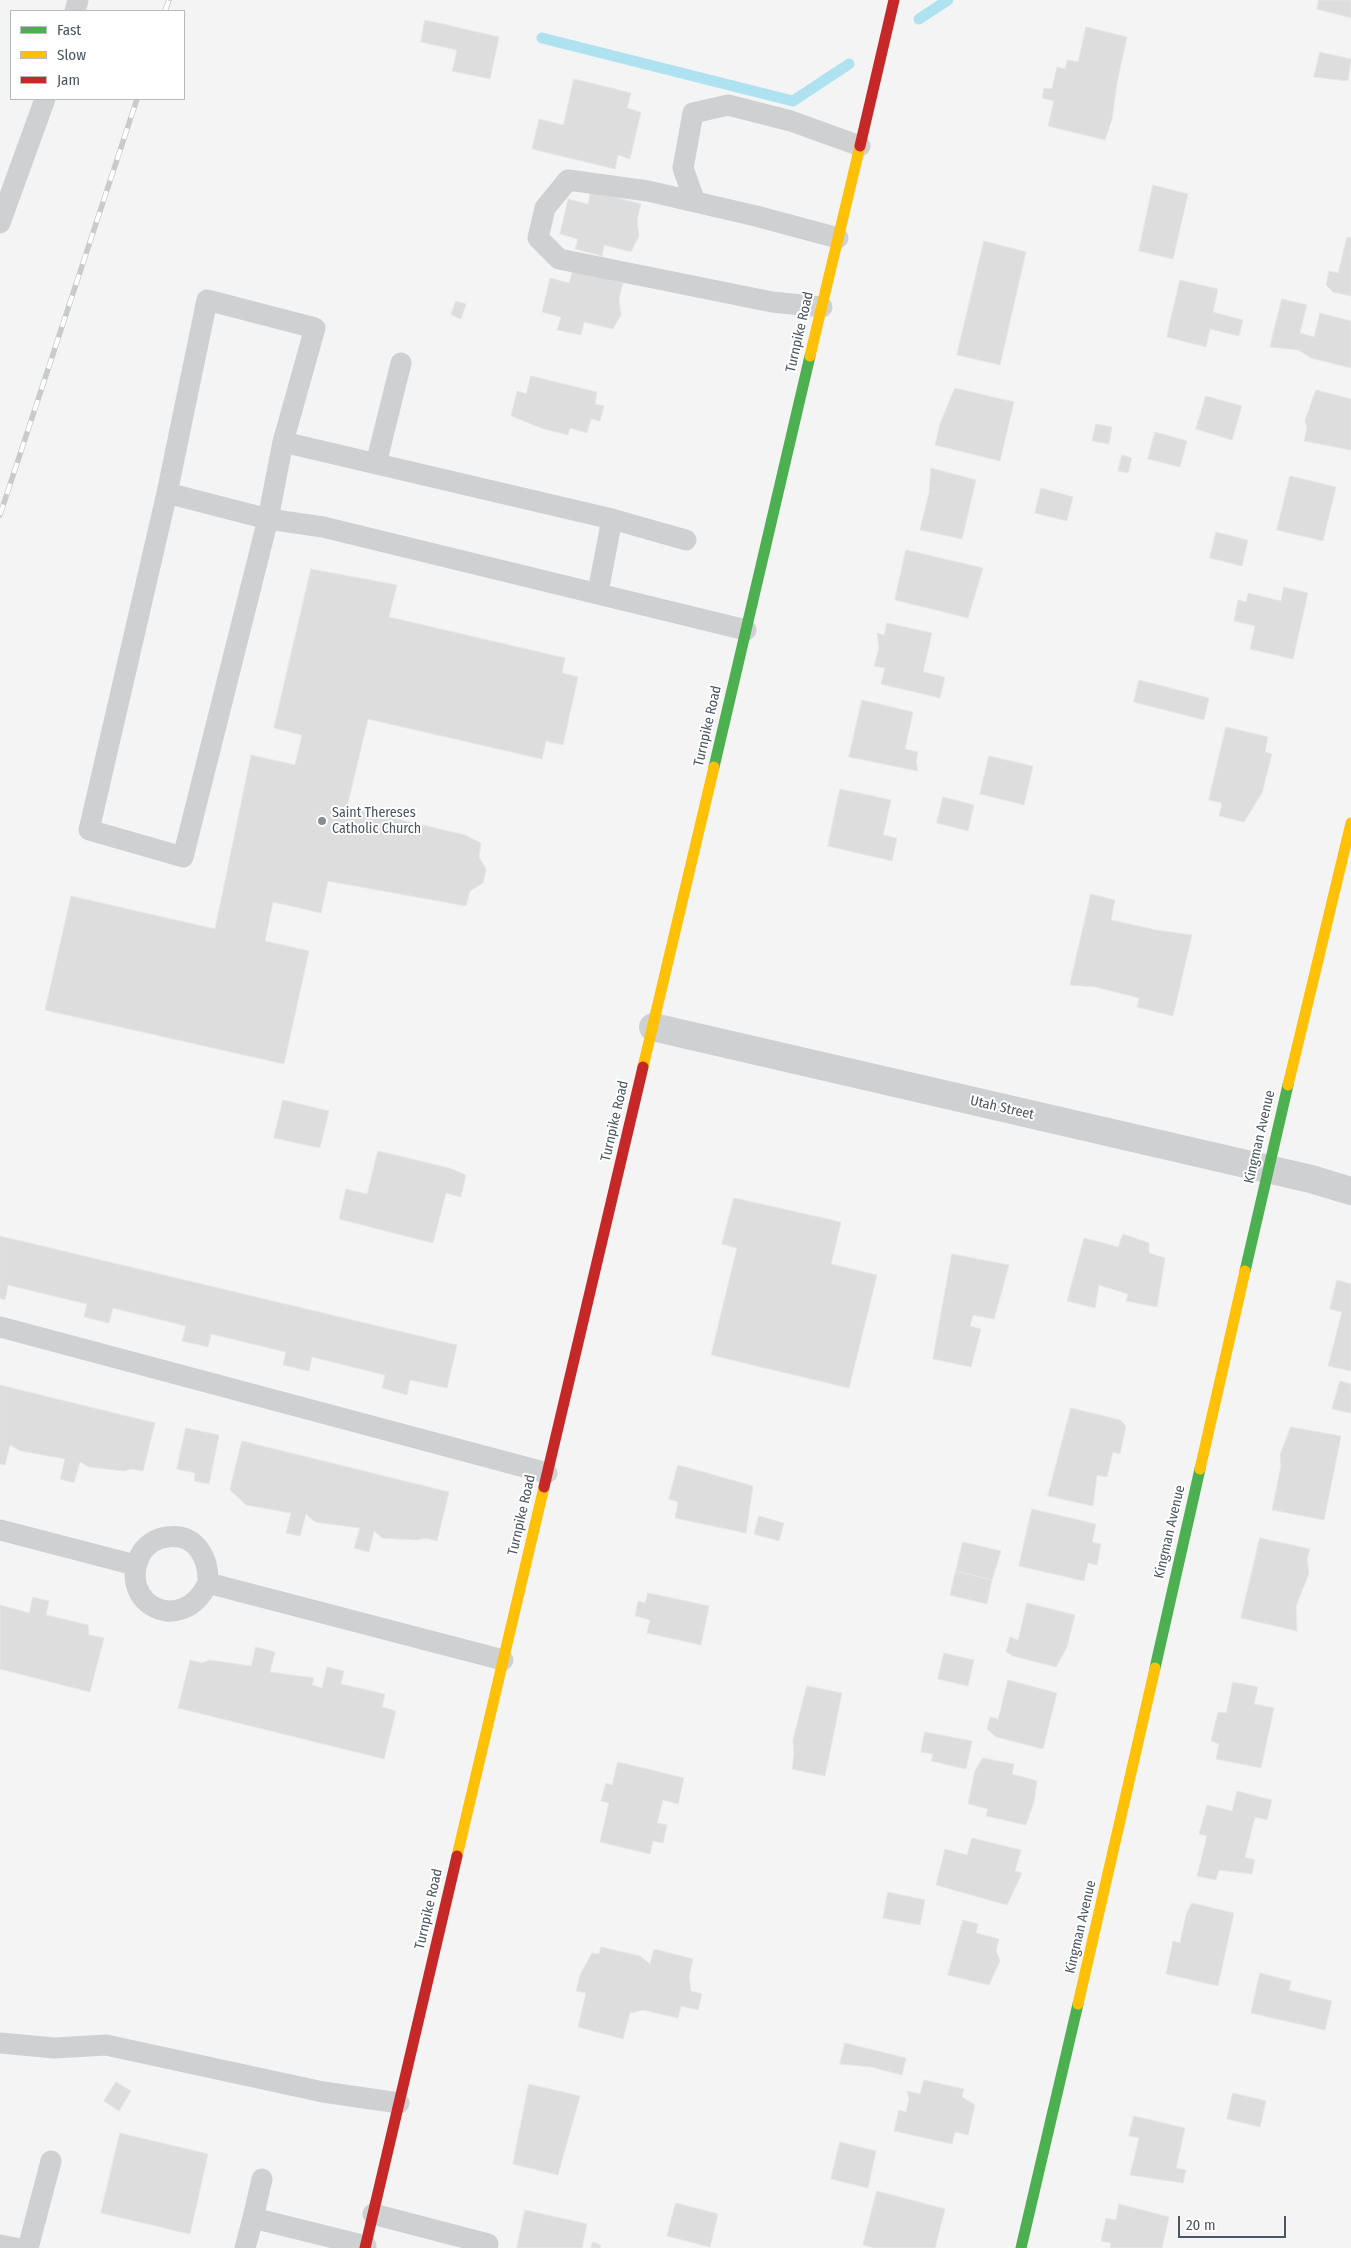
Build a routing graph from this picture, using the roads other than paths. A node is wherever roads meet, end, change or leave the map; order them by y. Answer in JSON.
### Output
{"nodes":[{"id":1,"x":894,"y":0,"type":"edge"},
{"id":2,"x":45,"y":100,"type":"edge"},
{"id":3,"x":860,"y":146,"type":"junction"},
{"id":4,"x":695,"y":202,"type":"junction"},
{"id":5,"x":0,"y":224,"type":"edge"},
{"id":6,"x":838,"y":238,"type":"junction"},
{"id":7,"x":822,"y":307,"type":"junction"},
{"id":8,"x":401,"y":363,"type":"dead end"},
{"id":9,"x":284,"y":442,"type":"junction"},
{"id":10,"x":376,"y":464,"type":"junction"},
{"id":11,"x":167,"y":493,"type":"junction"},
{"id":12,"x":268,"y":519,"type":"junction"},
{"id":13,"x":612,"y":519,"type":"junction"},
{"id":14,"x":686,"y":540,"type":"dead end"},
{"id":15,"x":598,"y":592,"type":"junction"},
{"id":16,"x":746,"y":630,"type":"junction"},
{"id":17,"x":1351,"y":823,"type":"edge"},
{"id":18,"x":653,"y":1026,"type":"junction"},
{"id":19,"x":1268,"y":1170,"type":"junction"},
{"id":20,"x":1351,"y":1191,"type":"edge"},
{"id":21,"x":0,"y":1327,"type":"edge"},
{"id":22,"x":547,"y":1473,"type":"junction"},
{"id":23,"x":0,"y":1530,"type":"edge"},
{"id":24,"x":135,"y":1564,"type":"junction"},
{"id":25,"x":208,"y":1584,"type":"junction"},
{"id":26,"x":503,"y":1660,"type":"junction"},
{"id":27,"x":0,"y":2043,"type":"edge"},
{"id":28,"x":399,"y":2103,"type":"junction"},
{"id":29,"x":51,"y":2160,"type":"dead end"},
{"id":30,"x":262,"y":2179,"type":"dead end"},
{"id":31,"x":373,"y":2214,"type":"junction"},
{"id":32,"x":253,"y":2218,"type":"junction"},
{"id":33,"x":0,"y":2245,"type":"edge"},
{"id":34,"x":365,"y":2247,"type":"edge"},
{"id":35,"x":16,"y":2248,"type":"edge"},
{"id":36,"x":28,"y":2248,"type":"edge"},
{"id":37,"x":245,"y":2248,"type":"edge"},
{"id":38,"x":487,"y":2248,"type":"edge"},
{"id":39,"x":1021,"y":2248,"type":"edge"}],
"edges":[{"from":1,"to":3,"type":"main road","name":"Turnpike Road"},
{"from":2,"to":5,"type":"lane"},
{"from":3,"to":4,"type":"lane"},
{"from":3,"to":6,"type":"main road","name":"Turnpike Road"},
{"from":4,"to":6,"type":"lane"},
{"from":4,"to":7,"type":"lane"},
{"from":6,"to":7,"type":"main road","name":"Turnpike Road"},
{"from":7,"to":16,"type":"main road","name":"Turnpike Road"},
{"from":8,"to":10,"type":"lane"},
{"from":9,"to":10,"type":"lane"},
{"from":9,"to":11,"type":"lane"},
{"from":9,"to":12,"type":"lane"},
{"from":10,"to":13,"type":"lane"},
{"from":11,"to":12,"type":"lane"},
{"from":11,"to":12,"type":"lane"},
{"from":12,"to":15,"type":"lane"},
{"from":13,"to":14,"type":"lane"},
{"from":13,"to":15,"type":"lane"},
{"from":15,"to":16,"type":"lane"},
{"from":16,"to":18,"type":"main road","name":"Turnpike Road"},
{"from":17,"to":19,"type":"main road","name":"Kingman Avenue"},
{"from":18,"to":19,"type":"street","name":"Utah Street"},
{"from":18,"to":22,"type":"main road","name":"Turnpike Road"},
{"from":19,"to":20,"type":"street","name":"Utah Street"},
{"from":19,"to":39,"type":"main road","name":"Kingman Avenue"},
{"from":21,"to":22,"type":"lane"},
{"from":22,"to":26,"type":"main road","name":"Turnpike Road"},
{"from":23,"to":24,"type":"lane"},
{"from":24,"to":25,"type":"lane"},
{"from":24,"to":25,"type":"lane"},
{"from":25,"to":26,"type":"lane"},
{"from":26,"to":28,"type":"main road","name":"Turnpike Road"},
{"from":27,"to":28,"type":"lane"},
{"from":28,"to":31,"type":"main road","name":"Turnpike Road"},
{"from":29,"to":36,"type":"lane"},
{"from":30,"to":32,"type":"lane"},
{"from":31,"to":34,"type":"main road","name":"Turnpike Road"},
{"from":31,"to":38,"type":"lane"},
{"from":32,"to":34,"type":"lane"},
{"from":32,"to":37,"type":"lane"},
{"from":33,"to":35,"type":"lane"}]}
